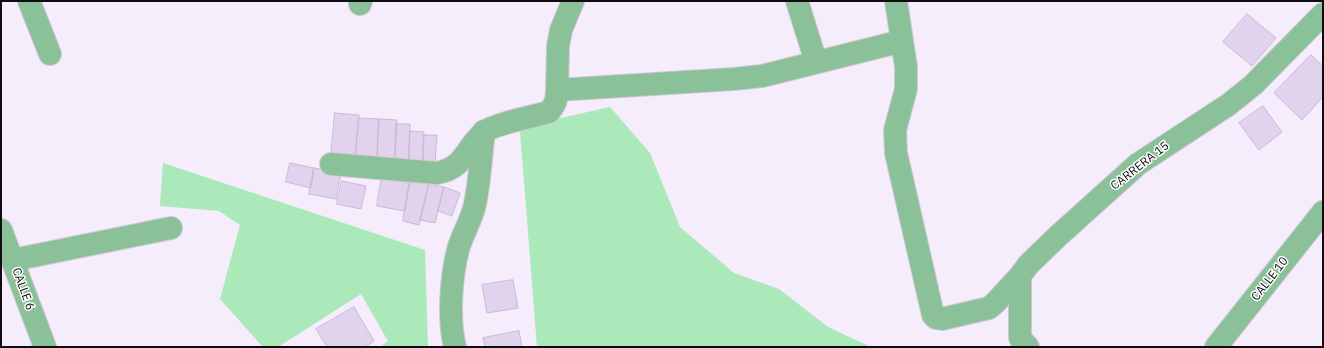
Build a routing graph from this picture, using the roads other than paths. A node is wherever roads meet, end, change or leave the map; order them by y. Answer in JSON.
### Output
{"nodes":[{"id":1,"x":30,"y":1,"type":"edge"},
{"id":2,"x":573,"y":1,"type":"edge"},
{"id":3,"x":797,"y":1,"type":"edge"},
{"id":4,"x":896,"y":1,"type":"edge"},
{"id":5,"x":1323,"y":14,"type":"edge"},
{"id":6,"x":902,"y":41,"type":"junction"},
{"id":7,"x":50,"y":54,"type":"dead end"},
{"id":8,"x":816,"y":62,"type":"junction"},
{"id":9,"x":557,"y":90,"type":"junction"},
{"id":10,"x":484,"y":131,"type":"junction"},
{"id":11,"x":331,"y":164,"type":"dead end"},
{"id":12,"x":1323,"y":212,"type":"edge"},
{"id":13,"x":171,"y":228,"type":"dead end"},
{"id":14,"x":1,"y":230,"type":"edge"},
{"id":15,"x":12,"y":260,"type":"junction"},
{"id":16,"x":1020,"y":276,"type":"junction"},
{"id":17,"x":989,"y":308,"type":"junction"},
{"id":18,"x":1024,"y":342,"type":"edge"},
{"id":19,"x":45,"y":347,"type":"edge"},
{"id":20,"x":456,"y":347,"type":"edge"},
{"id":21,"x":1216,"y":347,"type":"edge"}],
"edges":[{"from":1,"to":7,"type":"street"},
{"from":2,"to":9,"type":"street"},
{"from":3,"to":8,"type":"street"},
{"from":4,"to":6,"type":"street"},
{"from":5,"to":16,"type":"street","name":"CARRERA 15"},
{"from":6,"to":8,"type":"street"},
{"from":6,"to":17,"type":"street"},
{"from":8,"to":9,"type":"street"},
{"from":9,"to":10,"type":"street"},
{"from":10,"to":11,"type":"street"},
{"from":10,"to":20,"type":"street"},
{"from":12,"to":21,"type":"street","name":"CALLE 10"},
{"from":13,"to":15,"type":"street"},
{"from":14,"to":15,"type":"street","name":"CALLE 6"},
{"from":15,"to":19,"type":"street","name":"CALLE 6"},
{"from":16,"to":17,"type":"street","name":"CARRERA 15"},
{"from":16,"to":18,"type":"street"},
{"from":17,"to":18,"type":"street"}]}
